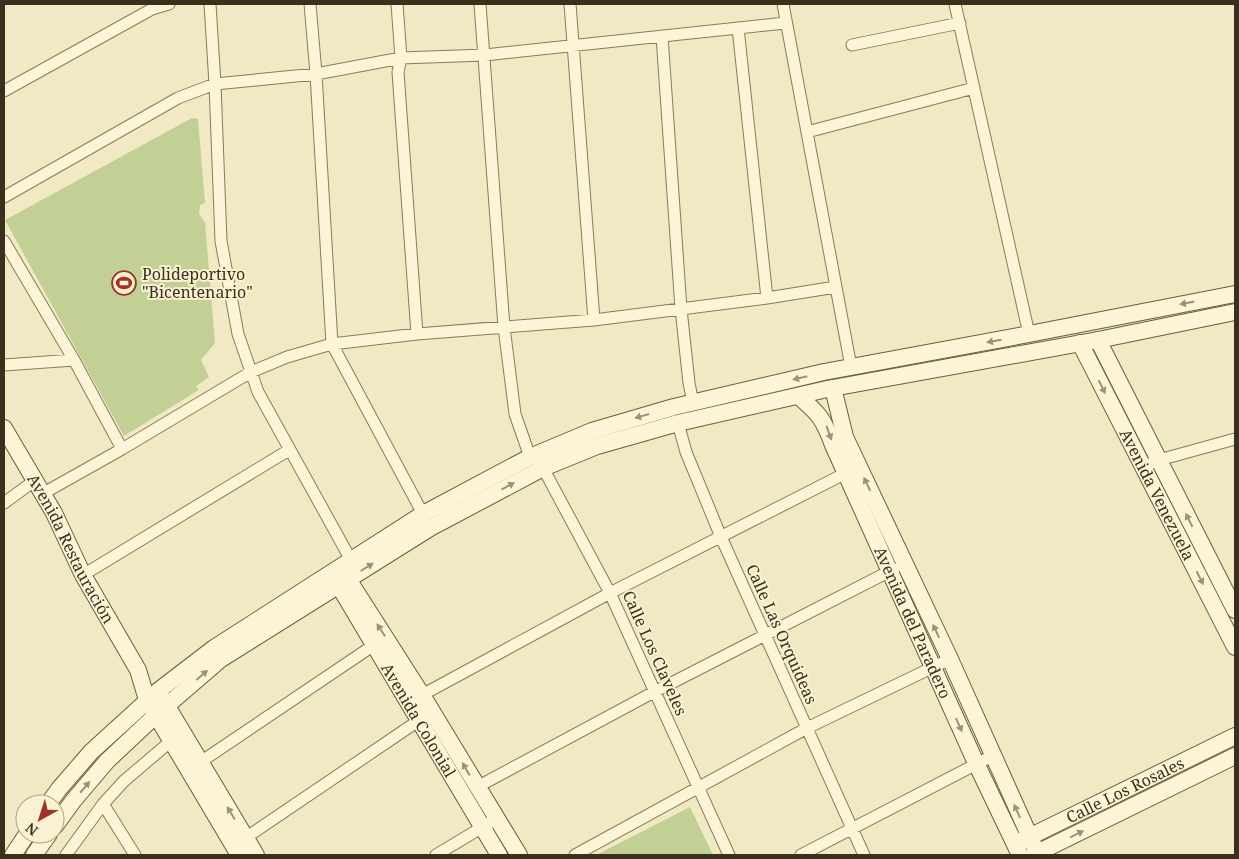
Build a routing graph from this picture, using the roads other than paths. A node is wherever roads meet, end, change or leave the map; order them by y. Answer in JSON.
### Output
{"nodes":[{"id":1,"x":169,"y":4,"type":"edge"},
{"id":2,"x":210,"y":4,"type":"edge"},
{"id":3,"x":310,"y":4,"type":"edge"},
{"id":4,"x":397,"y":4,"type":"edge"},
{"id":5,"x":480,"y":4,"type":"edge"},
{"id":6,"x":570,"y":4,"type":"edge"},
{"id":7,"x":783,"y":4,"type":"edge"},
{"id":8,"x":955,"y":4,"type":"edge"},
{"id":9,"x":785,"y":23,"type":"junction"},
{"id":10,"x":960,"y":23,"type":"junction"},
{"id":11,"x":738,"y":28,"type":"junction"},
{"id":12,"x":662,"y":36,"type":"junction"},
{"id":13,"x":852,"y":45,"type":"dead end"},
{"id":14,"x":573,"y":47,"type":"junction"},
{"id":15,"x":485,"y":55,"type":"junction"},
{"id":16,"x":401,"y":58,"type":"junction"},
{"id":17,"x":316,"y":74,"type":"junction"},
{"id":18,"x":215,"y":84,"type":"junction"},
{"id":19,"x":974,"y":88,"type":"junction"},
{"id":20,"x":4,"y":91,"type":"edge"},
{"id":21,"x":806,"y":132,"type":"junction"},
{"id":22,"x":4,"y":197,"type":"edge"},
{"id":23,"x":4,"y":241,"type":"edge"},
{"id":24,"x":836,"y":287,"type":"junction"},
{"id":25,"x":1235,"y":294,"type":"edge"},
{"id":26,"x":767,"y":298,"type":"junction"},
{"id":27,"x":681,"y":309,"type":"junction"},
{"id":28,"x":1235,"y":312,"type":"edge"},
{"id":29,"x":594,"y":320,"type":"junction"},
{"id":30,"x":504,"y":327,"type":"junction"},
{"id":31,"x":417,"y":334,"type":"junction"},
{"id":32,"x":1029,"y":334,"type":"junction"},
{"id":33,"x":1098,"y":340,"type":"junction"},
{"id":34,"x":1080,"y":343,"type":"junction"},
{"id":35,"x":332,"y":344,"type":"junction"},
{"id":36,"x":74,"y":360,"type":"junction"},
{"id":37,"x":4,"y":365,"type":"edge"},
{"id":38,"x":851,"y":367,"type":"junction"},
{"id":39,"x":251,"y":372,"type":"junction"},
{"id":40,"x":824,"y":372,"type":"junction"},
{"id":41,"x":830,"y":389,"type":"junction"},
{"id":42,"x":798,"y":396,"type":"junction"},
{"id":43,"x":693,"y":403,"type":"junction"},
{"id":44,"x":678,"y":423,"type":"junction"},
{"id":45,"x":4,"y":428,"type":"edge"},
{"id":46,"x":1235,"y":439,"type":"edge"},
{"id":47,"x":122,"y":449,"type":"junction"},
{"id":48,"x":289,"y":450,"type":"junction"},
{"id":49,"x":530,"y":457,"type":"junction"},
{"id":50,"x":1159,"y":460,"type":"junction"},
{"id":51,"x":543,"y":468,"type":"junction"},
{"id":52,"x":1144,"y":468,"type":"junction"},
{"id":53,"x":846,"y":473,"type":"junction"},
{"id":54,"x":38,"y":487,"type":"junction"},
{"id":55,"x":4,"y":503,"type":"edge"},
{"id":56,"x":423,"y":514,"type":"junction"},
{"id":57,"x":721,"y":537,"type":"junction"},
{"id":58,"x":351,"y":560,"type":"junction"},
{"id":59,"x":905,"y":564,"type":"junction"},
{"id":60,"x":890,"y":571,"type":"junction"},
{"id":61,"x":83,"y":574,"type":"junction"},
{"id":62,"x":343,"y":583,"type":"junction"},
{"id":63,"x":610,"y":593,"type":"junction"},
{"id":64,"x":1235,"y":610,"type":"edge"},
{"id":65,"x":765,"y":636,"type":"junction"},
{"id":66,"x":374,"y":645,"type":"junction"},
{"id":67,"x":1235,"y":647,"type":"edge"},
{"id":68,"x":950,"y":659,"type":"junction"},
{"id":69,"x":933,"y":668,"type":"junction"},
{"id":70,"x":654,"y":692,"type":"junction"},
{"id":71,"x":422,"y":695,"type":"junction"},
{"id":72,"x":153,"y":696,"type":"junction"},
{"id":73,"x":161,"y":710,"type":"junction"},
{"id":74,"x":426,"y":716,"type":"junction"},
{"id":75,"x":806,"y":728,"type":"junction"},
{"id":76,"x":1235,"y":736,"type":"edge"},
{"id":77,"x":171,"y":741,"type":"junction"},
{"id":78,"x":992,"y":756,"type":"junction"},
{"id":79,"x":1235,"y":756,"type":"edge"},
{"id":80,"x":976,"y":763,"type":"junction"},
{"id":81,"x":195,"y":766,"type":"junction"},
{"id":82,"x":477,"y":787,"type":"junction"},
{"id":83,"x":700,"y":788,"type":"junction"},
{"id":84,"x":55,"y":794,"type":"edge"},
{"id":85,"x":103,"y":804,"type":"junction"},
{"id":86,"x":65,"y":812,"type":"edge"},
{"id":87,"x":489,"y":823,"type":"junction"},
{"id":88,"x":853,"y":829,"type":"junction"},
{"id":89,"x":20,"y":844,"type":"edge"},
{"id":90,"x":42,"y":844,"type":"edge"},
{"id":91,"x":1021,"y":845,"type":"edge"},
{"id":92,"x":239,"y":846,"type":"edge"},
{"id":93,"x":13,"y":855,"type":"edge"},
{"id":94,"x":34,"y":855,"type":"edge"},
{"id":95,"x":66,"y":855,"type":"edge"},
{"id":96,"x":135,"y":855,"type":"edge"},
{"id":97,"x":256,"y":855,"type":"edge"},
{"id":98,"x":436,"y":855,"type":"edge"},
{"id":99,"x":499,"y":855,"type":"edge"},
{"id":100,"x":518,"y":855,"type":"edge"},
{"id":101,"x":575,"y":855,"type":"edge"},
{"id":102,"x":729,"y":855,"type":"edge"},
{"id":103,"x":801,"y":855,"type":"edge"},
{"id":104,"x":864,"y":855,"type":"edge"},
{"id":105,"x":1036,"y":855,"type":"edge"}],
"edges":[{"from":1,"to":20,"type":"street"},
{"from":2,"to":18,"type":"street"},
{"from":3,"to":17,"type":"street"},
{"from":4,"to":16,"type":"street"},
{"from":5,"to":15,"type":"street"},
{"from":6,"to":14,"type":"street"},
{"from":7,"to":9,"type":"street"},
{"from":8,"to":10,"type":"street"},
{"from":9,"to":11,"type":"street"},
{"from":9,"to":21,"type":"street"},
{"from":10,"to":13,"type":"street"},
{"from":10,"to":19,"type":"street"},
{"from":11,"to":12,"type":"street"},
{"from":11,"to":26,"type":"street"},
{"from":12,"to":14,"type":"street"},
{"from":12,"to":27,"type":"street"},
{"from":14,"to":15,"type":"street"},
{"from":14,"to":29,"type":"street"},
{"from":15,"to":16,"type":"street"},
{"from":15,"to":30,"type":"street"},
{"from":16,"to":17,"type":"street"},
{"from":16,"to":31,"type":"street"},
{"from":17,"to":18,"type":"street"},
{"from":17,"to":35,"type":"street"},
{"from":18,"to":22,"type":"street"},
{"from":18,"to":39,"type":"street"},
{"from":19,"to":21,"type":"street"},
{"from":19,"to":32,"type":"street"},
{"from":21,"to":24,"type":"street"},
{"from":23,"to":36,"type":"street"},
{"from":24,"to":26,"type":"street"},
{"from":24,"to":38,"type":"street"},
{"from":25,"to":32,"type":"street","one_way":true},
{"from":26,"to":27,"type":"street"},
{"from":27,"to":29,"type":"street"},
{"from":27,"to":43,"type":"street"},
{"from":28,"to":33,"type":"street"},
{"from":29,"to":30,"type":"street"},
{"from":30,"to":31,"type":"street"},
{"from":30,"to":49,"type":"street"},
{"from":31,"to":35,"type":"street"},
{"from":32,"to":38,"type":"street","one_way":true},
{"from":33,"to":34,"type":"street"},
{"from":33,"to":50,"type":"street","name":"Avenida Venezuela"},
{"from":34,"to":41,"type":"street"},
{"from":34,"to":52,"type":"street","name":"Avenida Venezuela","one_way":true},
{"from":35,"to":39,"type":"street"},
{"from":35,"to":56,"type":"street"},
{"from":36,"to":37,"type":"street"},
{"from":36,"to":47,"type":"street"},
{"from":38,"to":40,"type":"street"},
{"from":39,"to":47,"type":"street"},
{"from":39,"to":48,"type":"street"},
{"from":40,"to":41,"type":"street","name":"Avenida del Paradero"},
{"from":40,"to":43,"type":"street","one_way":true},
{"from":41,"to":42,"type":"street"},
{"from":59,"to":41,"type":"street","name":"Avenida del Paradero","one_way":true},
{"from":42,"to":44,"type":"street"},
{"from":42,"to":53,"type":"street","name":"Avenida del Paradero","one_way":true},
{"from":43,"to":49,"type":"street","one_way":true},
{"from":44,"to":51,"type":"street"},
{"from":44,"to":57,"type":"street","name":"Calle Las Orquideas"},
{"from":45,"to":54,"type":"street","name":"Avenida Restauración"},
{"from":46,"to":50,"type":"street"},
{"from":47,"to":54,"type":"street"},
{"from":48,"to":58,"type":"street"},
{"from":48,"to":61,"type":"street"},
{"from":49,"to":56,"type":"street"},
{"from":50,"to":52,"type":"street"},
{"from":64,"to":50,"type":"street","name":"Avenida Venezuela","one_way":true},
{"from":62,"to":51,"type":"street","one_way":true},
{"from":51,"to":63,"type":"street","name":"Calle Los Claveles"},
{"from":52,"to":67,"type":"street","name":"Avenida Venezuela","one_way":true},
{"from":53,"to":57,"type":"street"},
{"from":53,"to":60,"type":"street","name":"Avenida del Paradero"},
{"from":54,"to":55,"type":"street"},
{"from":54,"to":61,"type":"street","name":"Avenida Restauración"},
{"from":56,"to":58,"type":"street"},
{"from":57,"to":63,"type":"street"},
{"from":57,"to":65,"type":"street","name":"Calle Las Orquideas"},
{"from":58,"to":72,"type":"street"},
{"from":59,"to":60,"type":"street"},
{"from":68,"to":59,"type":"street","name":"Avenida del Paradero","one_way":true},
{"from":60,"to":65,"type":"street"},
{"from":60,"to":69,"type":"street","name":"Avenida del Paradero"},
{"from":61,"to":72,"type":"street","name":"Avenida Restauración"},
{"from":62,"to":66,"type":"street","name":"Avenida Colonial"},
{"from":71,"to":62,"type":"street","one_way":true},
{"from":73,"to":62,"type":"street","one_way":true},
{"from":63,"to":70,"type":"street","name":"Calle Los Claveles"},
{"from":63,"to":71,"type":"street"},
{"from":65,"to":70,"type":"street"},
{"from":65,"to":75,"type":"street","name":"Calle Las Orquideas"},
{"from":66,"to":74,"type":"street","name":"Avenida Colonial"},
{"from":66,"to":81,"type":"street"},
{"from":68,"to":69,"type":"street"},
{"from":68,"to":78,"type":"street","name":"Avenida del Paradero"},
{"from":69,"to":75,"type":"street"},
{"from":69,"to":80,"type":"street","name":"Avenida del Paradero","one_way":true},
{"from":70,"to":82,"type":"street"},
{"from":70,"to":83,"type":"street","name":"Calle Los Claveles"},
{"from":71,"to":74,"type":"street"},
{"from":72,"to":73,"type":"street","name":"Avenida Restauración"},
{"from":72,"to":84,"type":"street"},
{"from":73,"to":77,"type":"street","name":"Avenida Restauración"},
{"from":73,"to":81,"type":"street","name":"Avenida Restauración"},
{"from":86,"to":73,"type":"street","one_way":true},
{"from":82,"to":74,"type":"street","one_way":true},
{"from":74,"to":87,"type":"street","name":"Avenida Colonial"},
{"from":74,"to":92,"type":"street"},
{"from":75,"to":83,"type":"street"},
{"from":75,"to":88,"type":"street","name":"Calle Las Orquideas"},
{"from":76,"to":91,"type":"street","name":"Calle Los Rosales"},
{"from":77,"to":81,"type":"street","name":"Avenida Restauración"},
{"from":77,"to":85,"type":"street"},
{"from":78,"to":80,"type":"street"},
{"from":91,"to":78,"type":"street","name":"Avenida del Paradero","one_way":true},
{"from":105,"to":79,"type":"street","name":"Calle Los Rosales","one_way":true},
{"from":80,"to":88,"type":"street"},
{"from":80,"to":91,"type":"street","name":"Avenida del Paradero"},
{"from":81,"to":92,"type":"street","name":"Avenida Restauración"},
{"from":82,"to":87,"type":"street"},
{"from":83,"to":101,"type":"street"},
{"from":83,"to":102,"type":"street","name":"Calle Los Claveles"},
{"from":85,"to":95,"type":"street"},
{"from":85,"to":96,"type":"street"},
{"from":87,"to":98,"type":"street"},
{"from":87,"to":99,"type":"street","name":"Avenida Colonial"},
{"from":87,"to":100,"type":"street"},
{"from":88,"to":103,"type":"street"},
{"from":88,"to":104,"type":"street","name":"Calle Las Orquideas"},
{"from":89,"to":93,"type":"street"},
{"from":90,"to":94,"type":"street"},
{"from":91,"to":105,"type":"street","name":"Avenida del Paradero"},
{"from":92,"to":97,"type":"street","name":"Avenida Restauración"}]}
